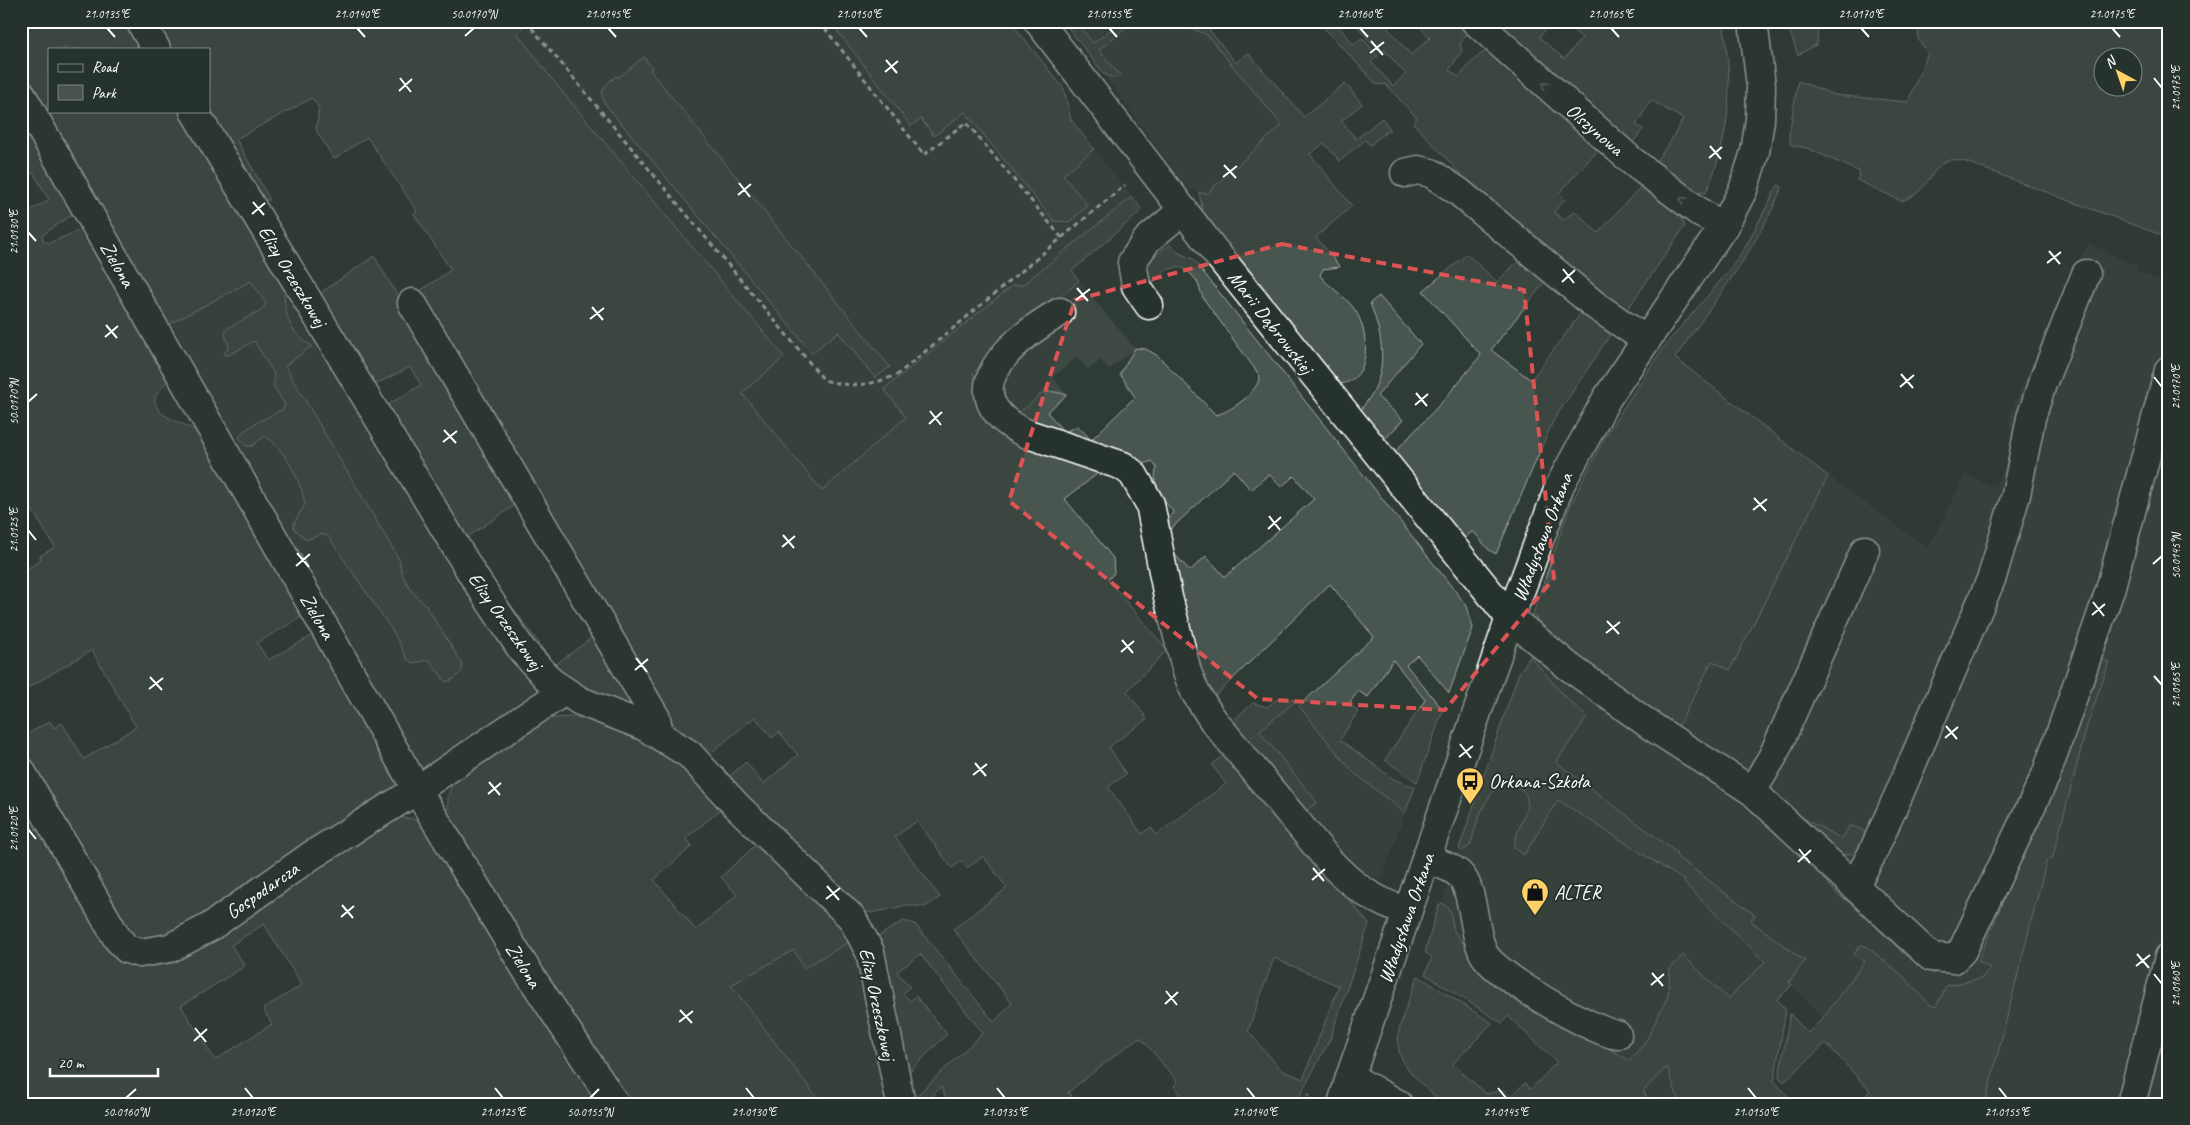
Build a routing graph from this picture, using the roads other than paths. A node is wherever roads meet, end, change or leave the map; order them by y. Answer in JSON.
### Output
{"nodes":[{"id":1,"x":140,"y":21,"type":"edge"},
{"id":2,"x":1038,"y":21,"type":"edge"},
{"id":3,"x":1475,"y":21,"type":"edge"},
{"id":4,"x":1753,"y":21,"type":"edge"},
{"id":5,"x":155,"y":48,"type":"edge"},
{"id":6,"x":21,"y":94,"type":"edge"},
{"id":7,"x":195,"y":112,"type":"edge"},
{"id":8,"x":1404,"y":173,"type":"dead end"},
{"id":9,"x":1183,"y":210,"type":"junction"},
{"id":10,"x":1724,"y":226,"type":"junction"},
{"id":11,"x":2086,"y":274,"type":"dead end"},
{"id":12,"x":412,"y":303,"type":"dead end"},
{"id":13,"x":1149,"y":305,"type":"dead end"},
{"id":14,"x":1060,"y":312,"type":"dead end"},
{"id":15,"x":1646,"y":340,"type":"junction"},
{"id":16,"x":2169,"y":370,"type":"edge"},
{"id":17,"x":1865,"y":550,"type":"dead end"},
{"id":18,"x":1510,"y":618,"type":"junction"},
{"id":19,"x":563,"y":692,"type":"junction"},
{"id":20,"x":659,"y":734,"type":"junction"},
{"id":21,"x":21,"y":771,"type":"edge"},
{"id":22,"x":417,"y":790,"type":"junction"},
{"id":23,"x":1752,"y":791,"type":"junction"},
{"id":24,"x":21,"y":799,"type":"edge"},
{"id":25,"x":46,"y":814,"type":"junction"},
{"id":26,"x":1426,"y":858,"type":"junction"},
{"id":27,"x":1855,"y":885,"type":"junction"},
{"id":28,"x":1407,"y":912,"type":"junction"},
{"id":29,"x":2169,"y":958,"type":"edge"},
{"id":30,"x":1616,"y":1035,"type":"dead end"},
{"id":31,"x":1350,"y":1077,"type":"junction"},
{"id":32,"x":615,"y":1104,"type":"edge"},
{"id":33,"x":901,"y":1104,"type":"edge"},
{"id":34,"x":1337,"y":1104,"type":"edge"},
{"id":35,"x":1342,"y":1104,"type":"edge"},
{"id":36,"x":1398,"y":1104,"type":"edge"},
{"id":37,"x":2131,"y":1104,"type":"edge"}],
"edges":[{"from":1,"to":5,"type":"street"},
{"from":2,"to":9,"type":"street","name":"Marii Dąbrowskiej"},
{"from":10,"to":3,"type":"street","name":"Olszynowa","one_way":true},
{"from":4,"to":10,"type":"street","name":"Władysława Orkana"},
{"from":6,"to":22,"type":"street","name":"Zielona"},
{"from":7,"to":19,"type":"street","name":"Elizy Orzeszkowej"},
{"from":8,"to":15,"type":"street"},
{"from":9,"to":13,"type":"street"},
{"from":9,"to":18,"type":"street","name":"Marii Dąbrowskiej"},
{"from":10,"to":15,"type":"street","name":"Władysława Orkana"},
{"from":11,"to":27,"type":"street"},
{"from":12,"to":20,"type":"street"},
{"from":14,"to":28,"type":"street"},
{"from":15,"to":18,"type":"street","name":"Władysława Orkana"},
{"from":16,"to":27,"type":"street","name":"Marii Dąbrowskiej"},
{"from":17,"to":23,"type":"street"},
{"from":18,"to":23,"type":"street","name":"Marii Dąbrowskiej"},
{"from":18,"to":26,"type":"street","name":"Władysława Orkana"},
{"from":19,"to":20,"type":"street","name":"Elizy Orzeszkowej"},
{"from":19,"to":22,"type":"street","name":"Gospodarcza"},
{"from":20,"to":33,"type":"street","name":"Elizy Orzeszkowej"},
{"from":21,"to":25,"type":"street","name":"Gospodarcza"},
{"from":22,"to":25,"type":"street","name":"Gospodarcza"},
{"from":22,"to":32,"type":"street","name":"Zielona"},
{"from":23,"to":27,"type":"street","name":"Marii Dąbrowskiej"},
{"from":24,"to":25,"type":"street"},
{"from":26,"to":28,"type":"street","name":"Władysława Orkana"},
{"from":26,"to":30,"type":"street"},
{"from":28,"to":31,"type":"street","name":"Władysława Orkana"},
{"from":29,"to":37,"type":"street"},
{"from":31,"to":34,"type":"street","name":"Władysława Orkana"},
{"from":31,"to":35,"type":"street","name":"Władysława Orkana"},
{"from":31,"to":36,"type":"street"}]}
